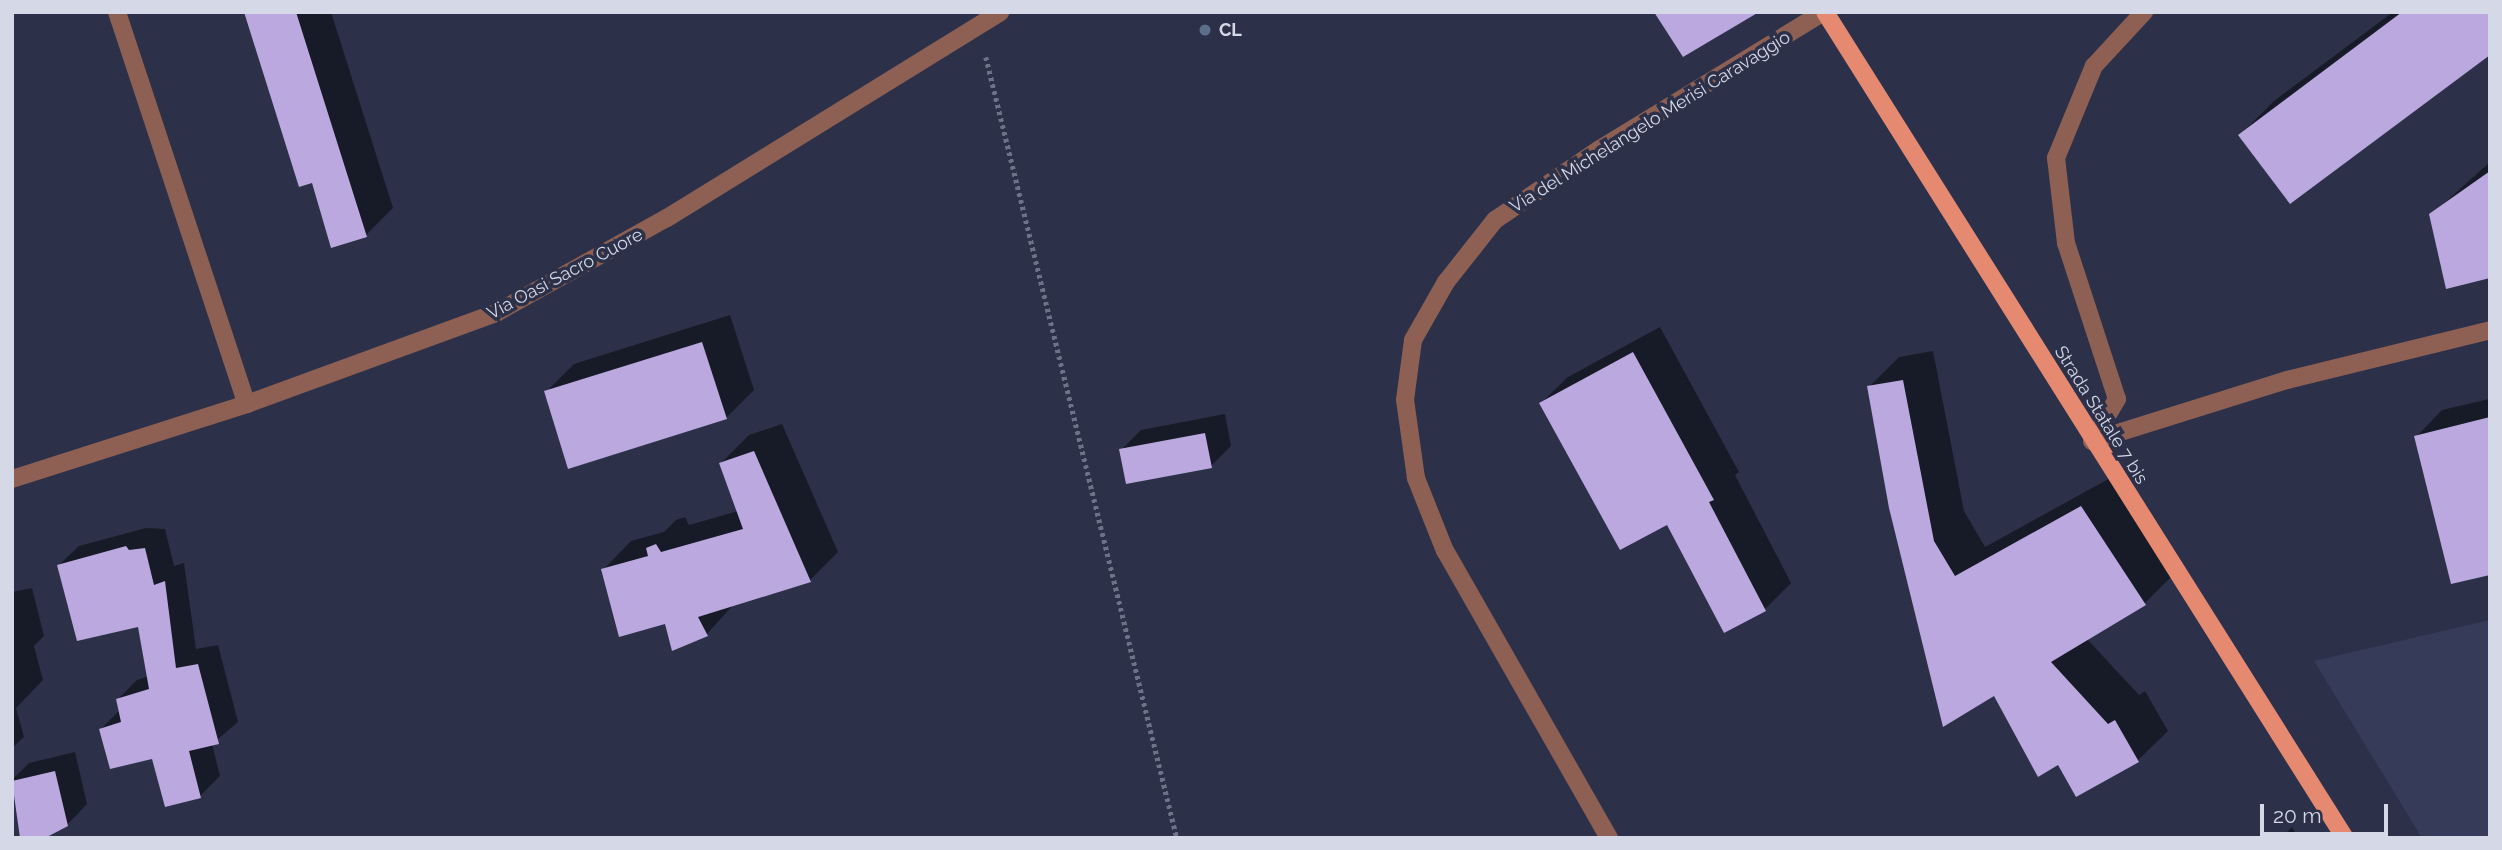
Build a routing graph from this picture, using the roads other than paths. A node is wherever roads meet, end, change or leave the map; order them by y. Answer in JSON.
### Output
{"nodes":[{"id":1,"x":117,"y":12,"type":"edge"},
{"id":2,"x":1000,"y":12,"type":"edge"},
{"id":3,"x":1825,"y":12,"type":"edge"},
{"id":4,"x":2144,"y":12,"type":"edge"},
{"id":5,"x":2490,"y":330,"type":"edge"},
{"id":6,"x":247,"y":404,"type":"junction"},
{"id":7,"x":2092,"y":441,"type":"junction"},
{"id":8,"x":12,"y":478,"type":"edge"},
{"id":9,"x":1609,"y":838,"type":"edge"},
{"id":10,"x":2344,"y":838,"type":"edge"}],
"edges":[{"from":1,"to":6,"type":"street"},
{"from":2,"to":6,"type":"street","name":"Via Oasi Sacro Cuore"},
{"from":3,"to":7,"type":"main road","name":"Strada Statale 7 bis"},
{"from":3,"to":9,"type":"street","name":"Via del Michelangelo Merisi Caravaggio"},
{"from":4,"to":7,"type":"street"},
{"from":5,"to":7,"type":"street"},
{"from":6,"to":8,"type":"street","name":"Via Oasi Sacro Cuore"},
{"from":7,"to":10,"type":"main road","name":"Strada Statale 7 bis"}]}
